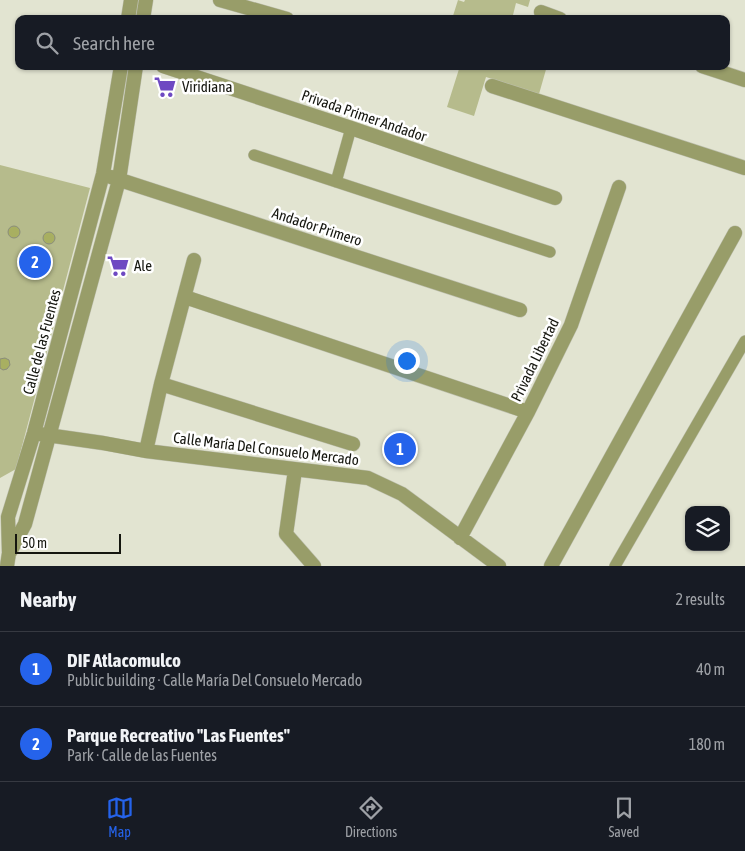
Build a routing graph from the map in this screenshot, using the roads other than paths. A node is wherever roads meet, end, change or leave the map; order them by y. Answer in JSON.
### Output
{"nodes":[{"id":1,"x":131,"y":0,"type":"edge"},
{"id":2,"x":146,"y":0,"type":"edge"},
{"id":3,"x":220,"y":0,"type":"edge"},
{"id":4,"x":541,"y":12,"type":"dead end"},
{"id":5,"x":129,"y":15,"type":"edge"},
{"id":6,"x":144,"y":15,"type":"edge"},
{"id":7,"x":273,"y":15,"type":"edge"},
{"id":8,"x":549,"y":15,"type":"edge"},
{"id":9,"x":120,"y":70,"type":"edge"},
{"id":10,"x":135,"y":70,"type":"edge"},
{"id":11,"x":175,"y":70,"type":"edge"},
{"id":12,"x":714,"y":70,"type":"edge"},
{"id":13,"x":745,"y":80,"type":"edge"},
{"id":14,"x":492,"y":86,"type":"dead end"},
{"id":15,"x":351,"y":128,"type":"junction"},
{"id":16,"x":254,"y":155,"type":"dead end"},
{"id":17,"x":745,"y":168,"type":"edge"},
{"id":18,"x":103,"y":174,"type":"junction"},
{"id":19,"x":119,"y":180,"type":"junction"},
{"id":20,"x":336,"y":182,"type":"junction"},
{"id":21,"x":619,"y":187,"type":"dead end"},
{"id":22,"x":555,"y":198,"type":"dead end"},
{"id":23,"x":735,"y":233,"type":"dead end"},
{"id":24,"x":550,"y":252,"type":"dead end"},
{"id":25,"x":194,"y":260,"type":"dead end"},
{"id":26,"x":185,"y":297,"type":"junction"},
{"id":27,"x":520,"y":310,"type":"dead end"},
{"id":28,"x":745,"y":341,"type":"edge"},
{"id":29,"x":161,"y":384,"type":"junction"},
{"id":30,"x":528,"y":412,"type":"junction"},
{"id":31,"x":41,"y":434,"type":"junction"},
{"id":32,"x":353,"y":444,"type":"dead end"},
{"id":33,"x":146,"y":451,"type":"junction"},
{"id":34,"x":295,"y":470,"type":"junction"},
{"id":35,"x":4,"y":512,"type":"edge"},
{"id":36,"x":25,"y":524,"type":"junction"},
{"id":37,"x":460,"y":538,"type":"junction"},
{"id":38,"x":8,"y":559,"type":"edge"},
{"id":39,"x":314,"y":566,"type":"edge"},
{"id":40,"x":499,"y":566,"type":"edge"},
{"id":41,"x":551,"y":566,"type":"edge"},
{"id":42,"x":615,"y":566,"type":"edge"}],
"edges":[{"from":1,"to":5,"type":"street"},
{"from":2,"to":6,"type":"street"},
{"from":3,"to":7,"type":"street"},
{"from":4,"to":8,"type":"street"},
{"from":9,"to":18,"type":"street","name":"Calle de las Fuentes"},
{"from":10,"to":19,"type":"street"},
{"from":11,"to":15,"type":"street","name":"Privada Primer Andador"},
{"from":12,"to":13,"type":"street"},
{"from":14,"to":17,"type":"street"},
{"from":15,"to":20,"type":"street"},
{"from":15,"to":22,"type":"street","name":"Privada Primer Andador"},
{"from":16,"to":20,"type":"street"},
{"from":18,"to":19,"type":"street","name":"Andador Primero"},
{"from":18,"to":31,"type":"street","name":"Calle de las Fuentes"},
{"from":19,"to":27,"type":"street","name":"Andador Primero"},
{"from":19,"to":31,"type":"street"},
{"from":20,"to":24,"type":"street"},
{"from":21,"to":30,"type":"street","name":"Privada Libertad"},
{"from":23,"to":41,"type":"street"},
{"from":25,"to":26,"type":"street"},
{"from":26,"to":29,"type":"street"},
{"from":26,"to":30,"type":"street"},
{"from":28,"to":42,"type":"street"},
{"from":29,"to":32,"type":"street"},
{"from":29,"to":33,"type":"street"},
{"from":30,"to":37,"type":"street","name":"Privada Libertad"},
{"from":31,"to":33,"type":"street","name":"Calle María Del Consuelo Mercado"},
{"from":31,"to":35,"type":"street","name":"Calle de las Fuentes"},
{"from":31,"to":36,"type":"street"},
{"from":33,"to":34,"type":"street","name":"Calle María Del Consuelo Mercado"},
{"from":34,"to":37,"type":"street","name":"Calle María Del Consuelo Mercado"},
{"from":34,"to":39,"type":"street"},
{"from":35,"to":36,"type":"street"},
{"from":35,"to":38,"type":"street","name":"Calle de las Fuentes"},
{"from":36,"to":38,"type":"street"},
{"from":37,"to":40,"type":"street","name":"Calle María Del Consuelo Mercado"}]}
